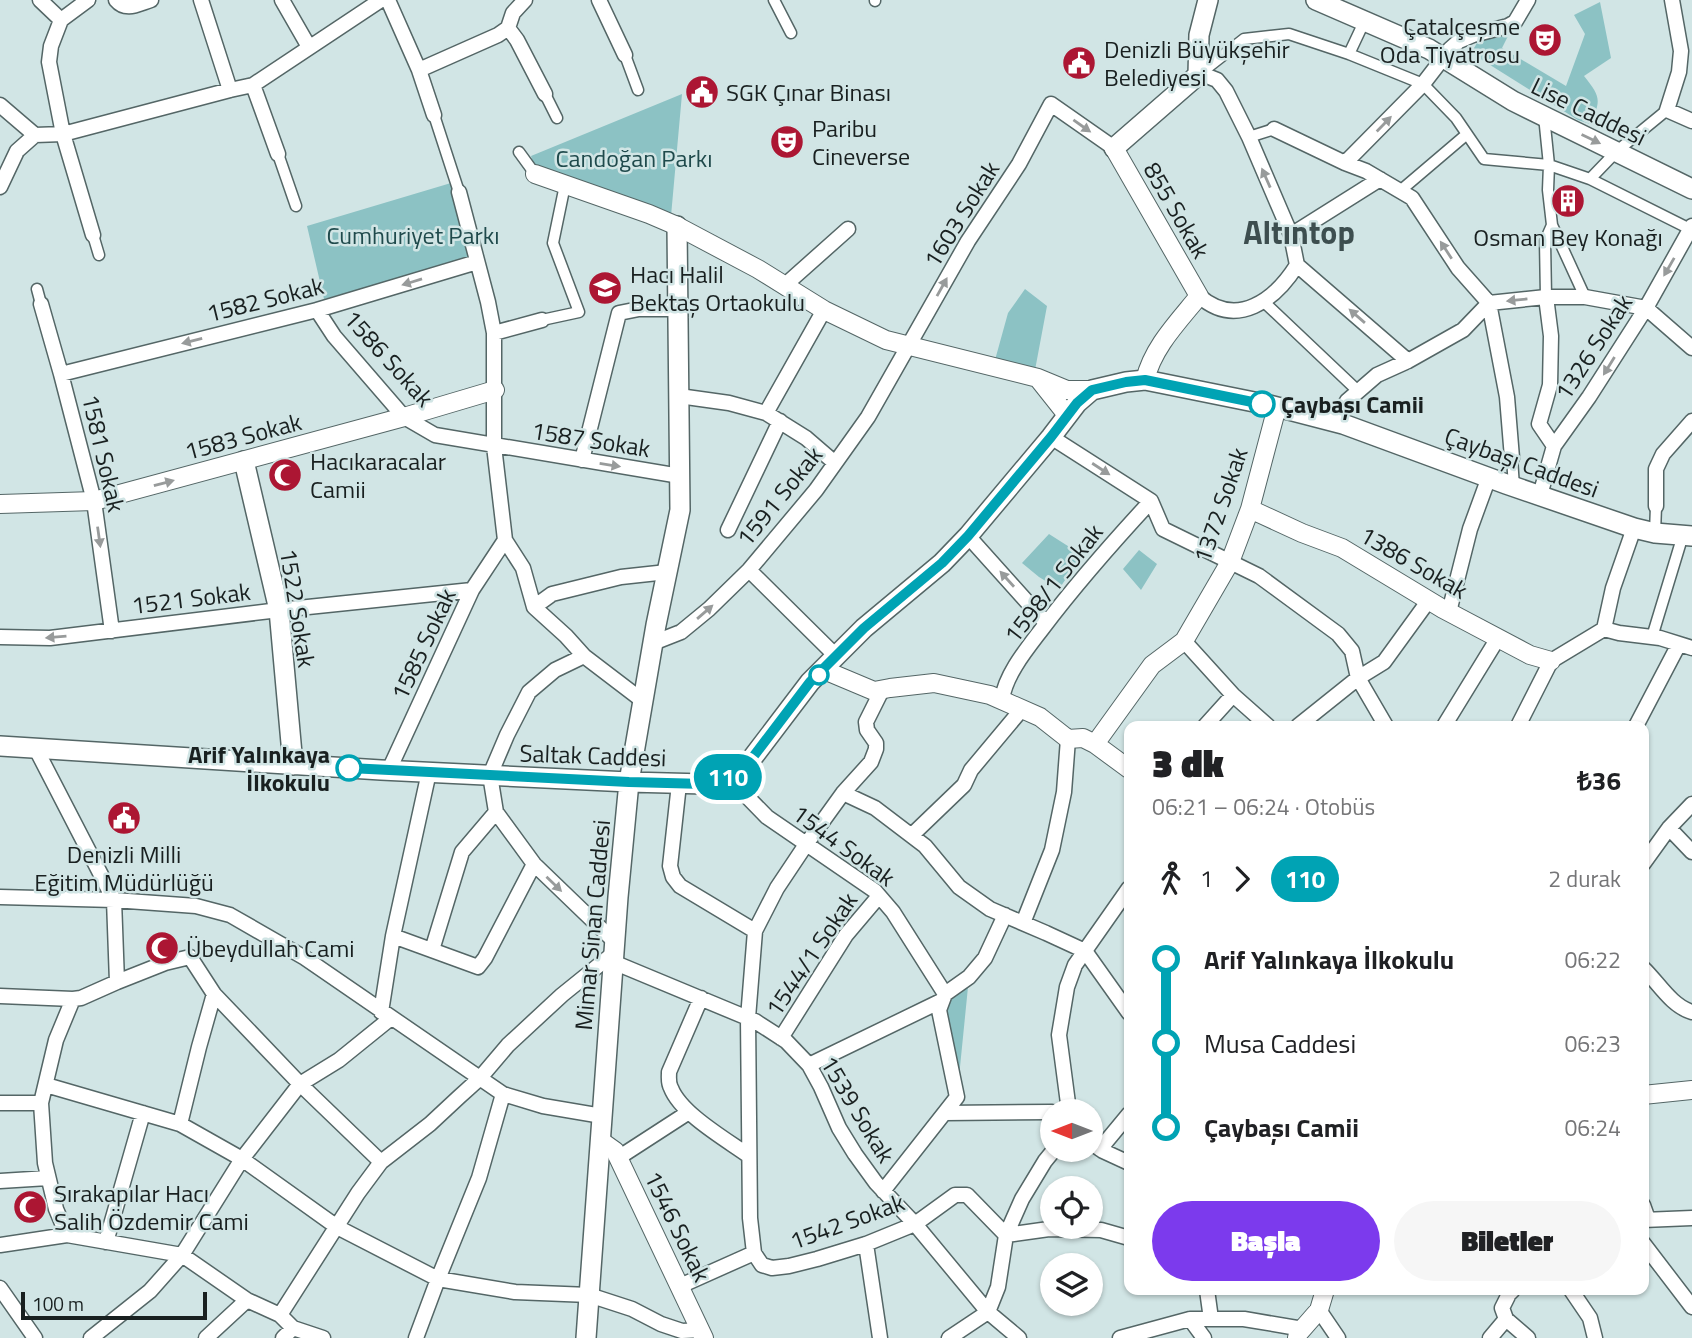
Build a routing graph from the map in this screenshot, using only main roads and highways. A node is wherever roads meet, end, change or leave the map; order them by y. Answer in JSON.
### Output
{"nodes":[{"id":1,"x":1208,"y":0,"type":"edge"},
{"id":2,"x":1316,"y":0,"type":"edge"},
{"id":3,"x":1357,"y":11,"type":"edge"},
{"id":4,"x":1114,"y":148,"type":"road end"},
{"id":5,"x":1692,"y":189,"type":"edge"},
{"id":6,"x":677,"y":226,"type":"road end"},
{"id":7,"x":1067,"y":415,"type":"joint"},
{"id":8,"x":244,"y":461,"type":"road end"},
{"id":9,"x":1688,"y":535,"type":"edge"},
{"id":10,"x":0,"y":746,"type":"edge"},
{"id":11,"x":293,"y":765,"type":"junction"},
{"id":12,"x":629,"y":782,"type":"junction"},
{"id":13,"x":586,"y":1338,"type":"edge"}],
"edges":[{"from":1,"to":4,"type":"main road"},
{"from":2,"to":3,"type":"main road","name":"Lise Caddesi"},
{"from":3,"to":5,"type":"main road","name":"Lise Caddesi","one_way":true},
{"from":6,"to":12,"type":"main road","name":"Mimar Sinan Caddesi"},
{"from":7,"to":9,"type":"main road","name":"Çaybaşı Caddesi"},
{"from":7,"to":12,"type":"main road","name":"Saltak Caddesi"},
{"from":8,"to":11,"type":"main road","name":"1522 Sokak"},
{"from":10,"to":11,"type":"main road","name":"Saltak Caddesi"},
{"from":11,"to":12,"type":"main road","name":"Saltak Caddesi"},
{"from":12,"to":13,"type":"main road","name":"Mimar Sinan Caddesi"}]}
